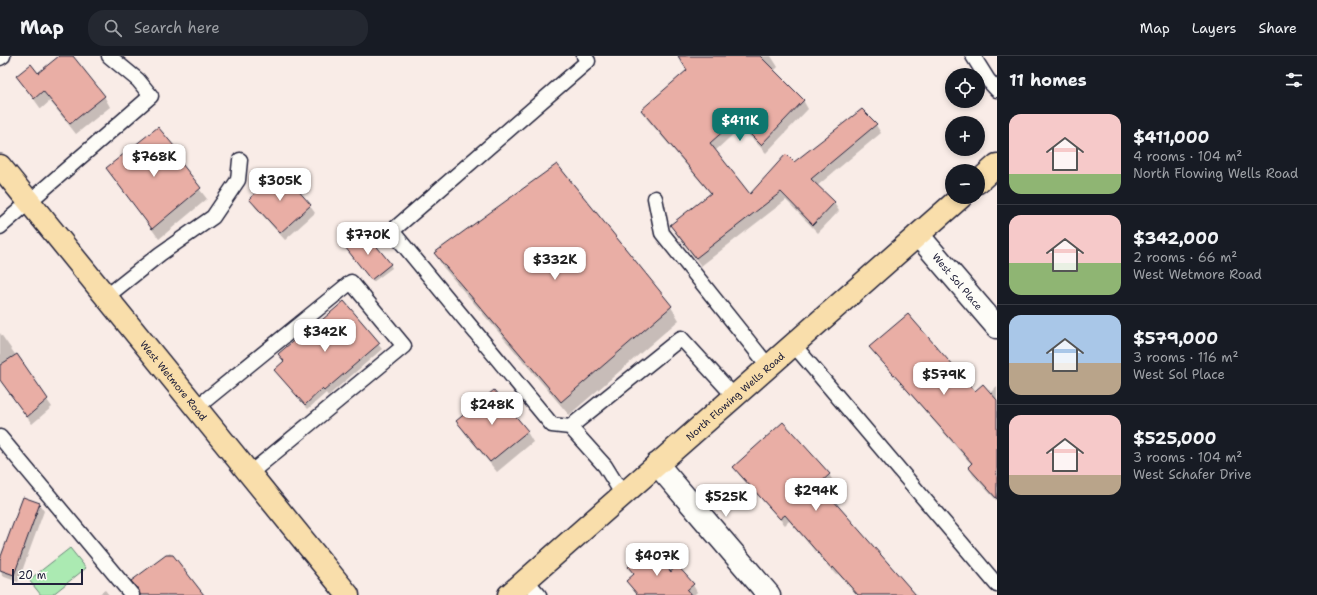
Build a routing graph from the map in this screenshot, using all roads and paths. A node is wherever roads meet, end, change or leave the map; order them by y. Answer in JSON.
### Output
{"nodes":[{"id":1,"x":3,"y":56,"type":"edge"},
{"id":2,"x":109,"y":56,"type":"edge"},
{"id":3,"x":584,"y":56,"type":"edge"},
{"id":4,"x":973,"y":56,"type":"edge"},
{"id":5,"x":0,"y":58,"type":"edge"},
{"id":6,"x":997,"y":90,"type":"edge"},
{"id":7,"x":240,"y":160,"type":"dead end"},
{"id":8,"x":997,"y":165,"type":"edge"},
{"id":9,"x":0,"y":166,"type":"edge"},
{"id":10,"x":985,"y":176,"type":"edge"},
{"id":11,"x":655,"y":198,"type":"dead end"},
{"id":12,"x":29,"y":201,"type":"junction"},
{"id":13,"x":953,"y":204,"type":"edge"},
{"id":14,"x":0,"y":227,"type":"edge"},
{"id":15,"x":918,"y":235,"type":"junction"},
{"id":16,"x":106,"y":296,"type":"junction"},
{"id":17,"x":997,"y":328,"type":"edge"},
{"id":18,"x":793,"y":344,"type":"junction"},
{"id":19,"x":769,"y":366,"type":"junction"},
{"id":20,"x":734,"y":396,"type":"junction"},
{"id":21,"x":196,"y":408,"type":"junction"},
{"id":22,"x":570,"y":427,"type":"junction"},
{"id":23,"x":0,"y":437,"type":"edge"},
{"id":24,"x":656,"y":464,"type":"junction"},
{"id":25,"x":249,"y":474,"type":"junction"},
{"id":26,"x":623,"y":495,"type":"junction"},
{"id":27,"x":997,"y":585,"type":"edge"},
{"id":28,"x":532,"y":587,"type":"edge"},
{"id":29,"x":132,"y":595,"type":"edge"},
{"id":30,"x":348,"y":595,"type":"edge"},
{"id":31,"x":509,"y":595,"type":"edge"},
{"id":32,"x":769,"y":595,"type":"edge"}],
"edges":[{"from":1,"to":5,"type":"lane"},
{"from":2,"to":12,"type":"lane"},
{"from":3,"to":22,"type":"lane"},
{"from":4,"to":6,"type":"lane"},
{"from":7,"to":16,"type":"lane"},
{"from":8,"to":10,"type":"main road"},
{"from":9,"to":12,"type":"main road","name":"West Wetmore Road"},
{"from":11,"to":19,"type":"lane"},
{"from":12,"to":14,"type":"lane"},
{"from":12,"to":16,"type":"main road","name":"West Wetmore Road"},
{"from":13,"to":15,"type":"main road","name":"North Flowing Wells Road"},
{"from":15,"to":17,"type":"street","name":"West Sol Place"},
{"from":15,"to":18,"type":"main road","name":"North Flowing Wells Road"},
{"from":16,"to":21,"type":"main road","name":"West Wetmore Road"},
{"from":18,"to":19,"type":"main road","name":"North Flowing Wells Road"},
{"from":18,"to":27,"type":"lane"},
{"from":19,"to":20,"type":"main road","name":"North Flowing Wells Road"},
{"from":20,"to":22,"type":"lane"},
{"from":20,"to":24,"type":"main road","name":"North Flowing Wells Road"},
{"from":21,"to":25,"type":"main road","name":"West Wetmore Road"},
{"from":21,"to":25,"type":"lane"},
{"from":22,"to":26,"type":"lane"},
{"from":23,"to":29,"type":"lane"},
{"from":24,"to":26,"type":"main road","name":"North Flowing Wells Road"},
{"from":24,"to":32,"type":"street"},
{"from":25,"to":30,"type":"main road","name":"West Wetmore Road"},
{"from":26,"to":28,"type":"main road","name":"North Flowing Wells Road"},
{"from":28,"to":31,"type":"main road","name":"North Flowing Wells Road"}]}
